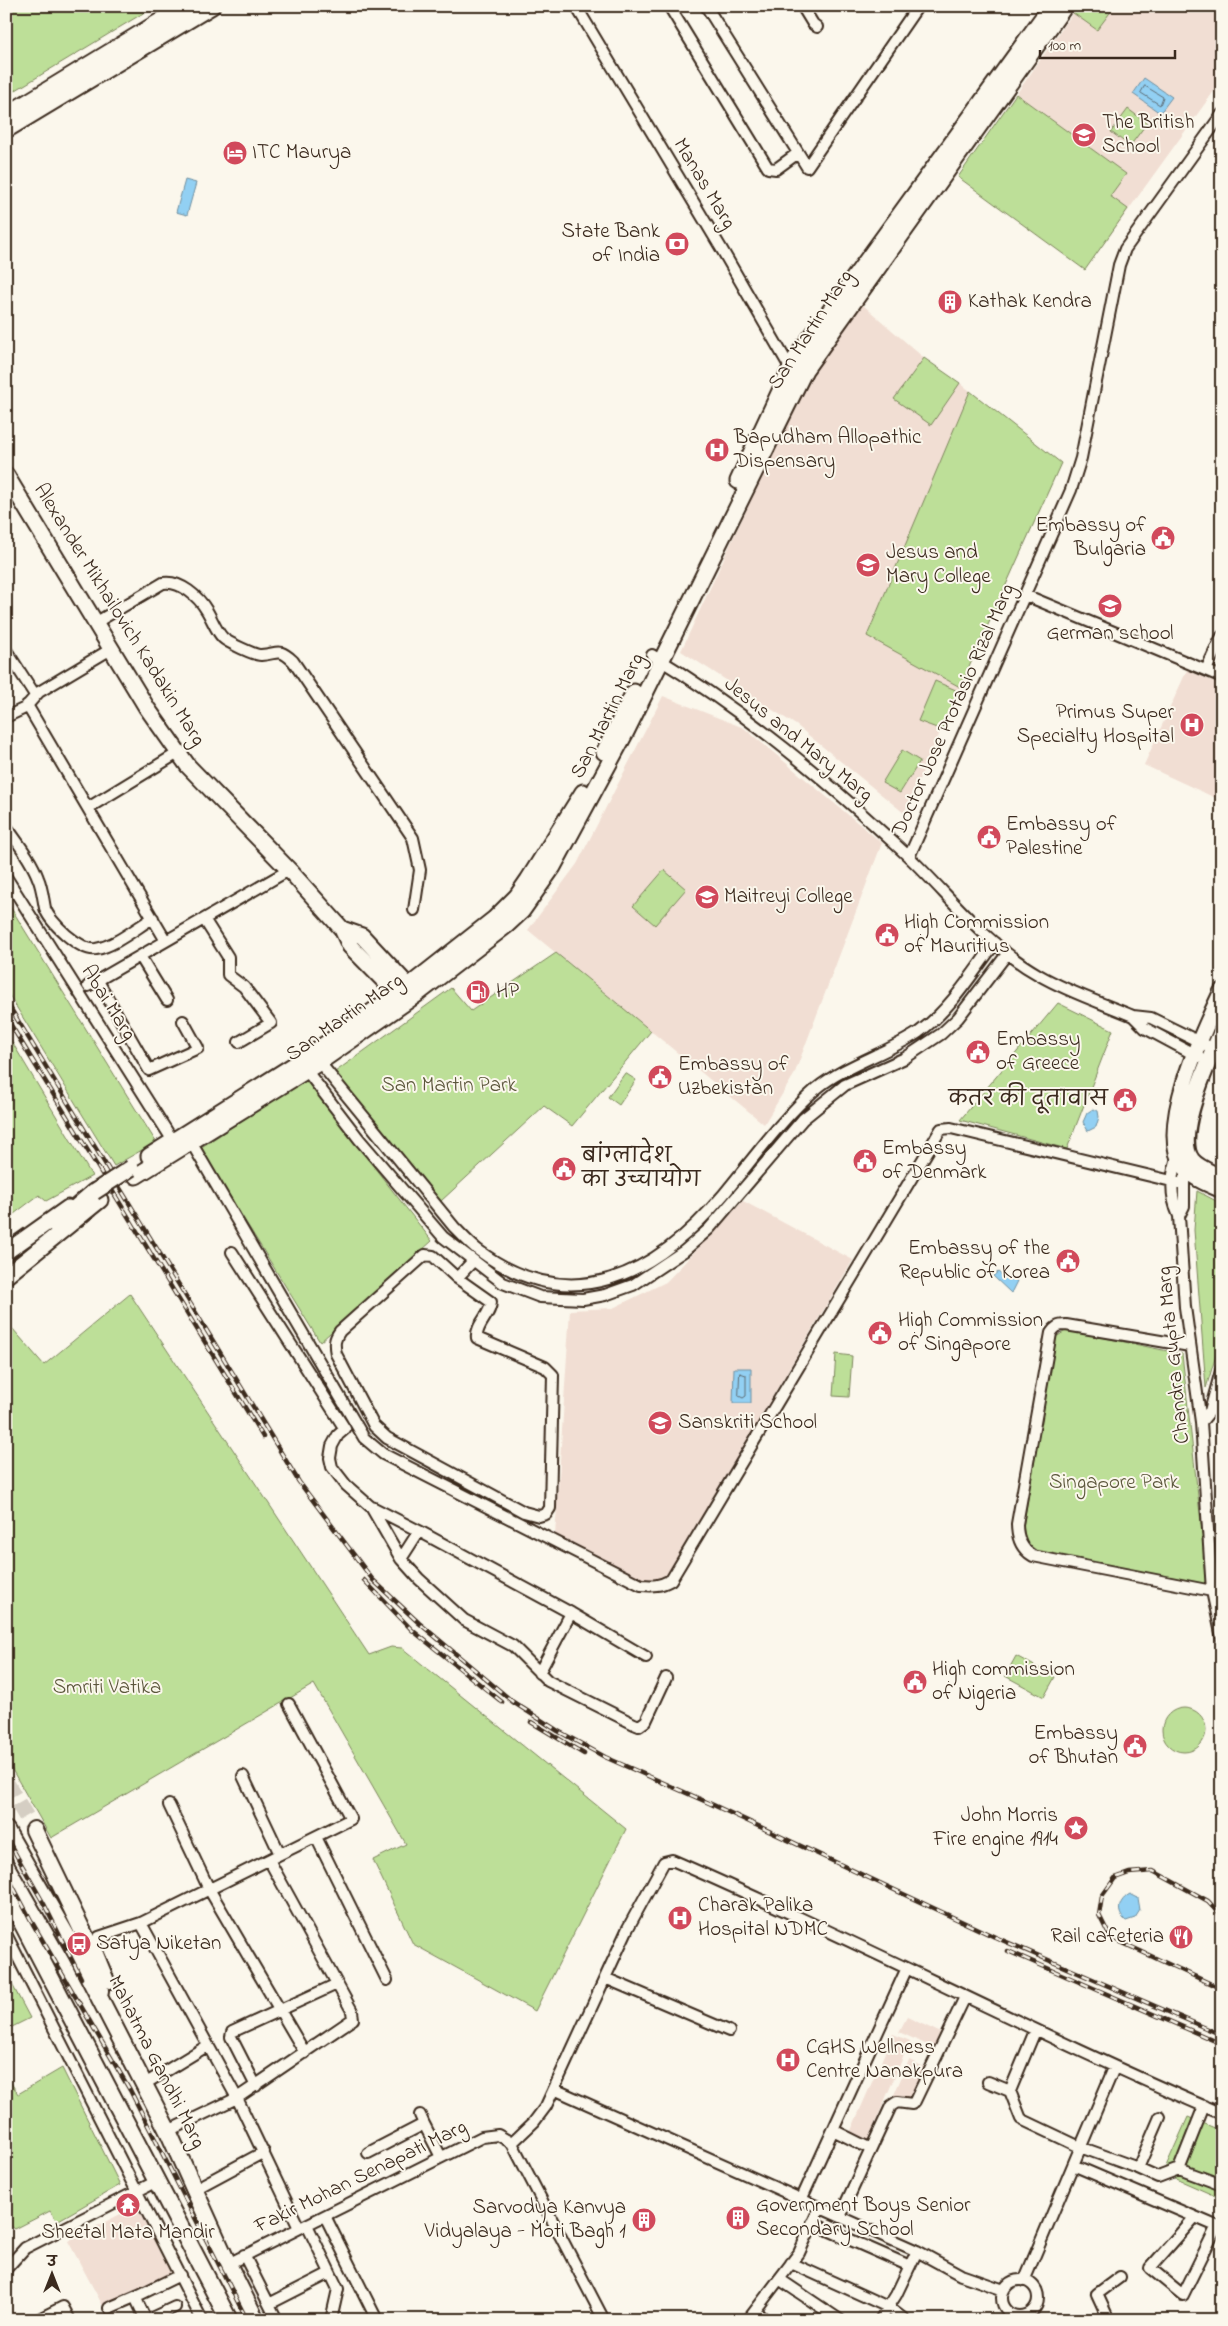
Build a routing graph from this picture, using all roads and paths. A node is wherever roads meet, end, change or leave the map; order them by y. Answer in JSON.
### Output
{"nodes":[{"id":1,"x":185,"y":6,"type":"edge"},
{"id":2,"x":212,"y":6,"type":"edge"},
{"id":3,"x":576,"y":6,"type":"edge"},
{"id":4,"x":670,"y":6,"type":"edge"},
{"id":5,"x":706,"y":6,"type":"edge"},
{"id":6,"x":802,"y":6,"type":"edge"},
{"id":7,"x":918,"y":6,"type":"edge"},
{"id":8,"x":1051,"y":6,"type":"edge"},
{"id":9,"x":1065,"y":6,"type":"edge"},
{"id":10,"x":817,"y":27,"type":"dead end"},
{"id":11,"x":6,"y":115,"type":"edge"},
{"id":12,"x":1220,"y":121,"type":"edge"},
{"id":13,"x":6,"y":130,"type":"edge"},
{"id":14,"x":798,"y":153,"type":"junction"},
{"id":15,"x":790,"y":367,"type":"junction"},
{"id":16,"x":799,"y":381,"type":"junction"},
{"id":17,"x":6,"y":475,"type":"edge"},
{"id":18,"x":1025,"y":595,"type":"junction"},
{"id":19,"x":95,"y":623,"type":"junction"},
{"id":20,"x":1222,"y":636,"type":"edge"},
{"id":21,"x":111,"y":649,"type":"junction"},
{"id":22,"x":6,"y":650,"type":"edge"},
{"id":23,"x":656,"y":658,"type":"junction"},
{"id":24,"x":1206,"y":670,"type":"junction"},
{"id":25,"x":1222,"y":677,"type":"edge"},
{"id":26,"x":34,"y":695,"type":"junction"},
{"id":27,"x":27,"y":706,"type":"junction"},
{"id":28,"x":6,"y":717,"type":"edge"},
{"id":29,"x":178,"y":753,"type":"junction"},
{"id":30,"x":88,"y":808,"type":"junction"},
{"id":31,"x":6,"y":826,"type":"edge"},
{"id":32,"x":909,"y":857,"type":"junction"},
{"id":33,"x":289,"y":870,"type":"junction"},
{"id":34,"x":6,"y":877,"type":"edge"},
{"id":35,"x":414,"y":910,"type":"dead end"},
{"id":36,"x":153,"y":918,"type":"junction"},
{"id":37,"x":204,"y":920,"type":"junction"},
{"id":38,"x":166,"y":940,"type":"junction"},
{"id":39,"x":995,"y":943,"type":"junction"},
{"id":40,"x":1007,"y":954,"type":"junction"},
{"id":41,"x":140,"y":956,"type":"junction"},
{"id":42,"x":1222,"y":991,"type":"edge"},
{"id":43,"x":407,"y":994,"type":"junction"},
{"id":44,"x":167,"y":1000,"type":"dead end"},
{"id":45,"x":947,"y":1005,"type":"junction"},
{"id":46,"x":1133,"y":1016,"type":"junction"},
{"id":47,"x":958,"y":1018,"type":"junction"},
{"id":48,"x":183,"y":1021,"type":"dead end"},
{"id":49,"x":1222,"y":1031,"type":"edge"},
{"id":50,"x":239,"y":1042,"type":"dead end"},
{"id":51,"x":1196,"y":1048,"type":"junction"},
{"id":52,"x":1211,"y":1055,"type":"junction"},
{"id":53,"x":310,"y":1062,"type":"junction"},
{"id":54,"x":181,"y":1144,"type":"junction"},
{"id":55,"x":1186,"y":1155,"type":"junction"},
{"id":56,"x":1222,"y":1178,"type":"edge"},
{"id":57,"x":1173,"y":1182,"type":"junction"},
{"id":58,"x":1184,"y":1184,"type":"junction"},
{"id":59,"x":1222,"y":1190,"type":"edge"},
{"id":60,"x":97,"y":1196,"type":"junction"},
{"id":61,"x":1179,"y":1216,"type":"junction"},
{"id":62,"x":701,"y":1220,"type":"junction"},
{"id":63,"x":57,"y":1227,"type":"dead end"},
{"id":64,"x":454,"y":1227,"type":"junction"},
{"id":65,"x":709,"y":1229,"type":"junction"},
{"id":66,"x":443,"y":1237,"type":"junction"},
{"id":67,"x":6,"y":1252,"type":"edge"},
{"id":68,"x":232,"y":1252,"type":"dead end"},
{"id":69,"x":473,"y":1261,"type":"junction"},
{"id":70,"x":6,"y":1276,"type":"edge"},
{"id":71,"x":457,"y":1278,"type":"junction"},
{"id":72,"x":603,"y":1281,"type":"junction"},
{"id":73,"x":605,"y":1295,"type":"junction"},
{"id":74,"x":1190,"y":1346,"type":"junction"},
{"id":75,"x":1222,"y":1367,"type":"edge"},
{"id":76,"x":1201,"y":1422,"type":"junction"},
{"id":77,"x":356,"y":1424,"type":"junction"},
{"id":78,"x":345,"y":1429,"type":"junction"},
{"id":79,"x":371,"y":1507,"type":"junction"},
{"id":80,"x":546,"y":1514,"type":"junction"},
{"id":81,"x":419,"y":1531,"type":"junction"},
{"id":82,"x":541,"y":1534,"type":"junction"},
{"id":83,"x":401,"y":1559,"type":"junction"},
{"id":84,"x":1212,"y":1591,"type":"junction"},
{"id":85,"x":571,"y":1613,"type":"junction"},
{"id":86,"x":1222,"y":1638,"type":"edge"},
{"id":87,"x":646,"y":1657,"type":"dead end"},
{"id":88,"x":539,"y":1673,"type":"junction"},
{"id":89,"x":666,"y":1678,"type":"dead end"},
{"id":90,"x":289,"y":1704,"type":"dead end"},
{"id":91,"x":243,"y":1776,"type":"dead end"},
{"id":92,"x":169,"y":1805,"type":"dead end"},
{"id":93,"x":6,"y":1830,"type":"edge"},
{"id":94,"x":34,"y":1830,"type":"tunnel mouth"},
{"id":95,"x":316,"y":1837,"type":"junction"},
{"id":96,"x":280,"y":1854,"type":"junction"},
{"id":97,"x":269,"y":1860,"type":"junction"},
{"id":98,"x":209,"y":1889,"type":"junction"},
{"id":99,"x":6,"y":1892,"type":"edge"},
{"id":100,"x":141,"y":1923,"type":"junction"},
{"id":101,"x":6,"y":1934,"type":"edge"},
{"id":102,"x":906,"y":1970,"type":"junction"},
{"id":103,"x":605,"y":1978,"type":"junction"},
{"id":104,"x":387,"y":1980,"type":"dead end"},
{"id":105,"x":110,"y":1982,"type":"dead end"},
{"id":106,"x":337,"y":1984,"type":"junction"},
{"id":107,"x":965,"y":1997,"type":"junction"},
{"id":108,"x":101,"y":2001,"type":"junction"},
{"id":109,"x":279,"y":2011,"type":"junction"},
{"id":110,"x":729,"y":2030,"type":"dead end"},
{"id":111,"x":1036,"y":2031,"type":"junction"},
{"id":112,"x":207,"y":2046,"type":"junction"},
{"id":113,"x":305,"y":2053,"type":"junction"},
{"id":114,"x":1114,"y":2068,"type":"junction"},
{"id":115,"x":988,"y":2082,"type":"dead end"},
{"id":116,"x":143,"y":2085,"type":"junction"},
{"id":117,"x":256,"y":2086,"type":"junction"},
{"id":118,"x":554,"y":2089,"type":"junction"},
{"id":119,"x":1010,"y":2091,"type":"junction"},
{"id":120,"x":237,"y":2098,"type":"junction"},
{"id":121,"x":1204,"y":2106,"type":"junction"},
{"id":122,"x":1222,"y":2114,"type":"edge"},
{"id":123,"x":1160,"y":2117,"type":"dead end"},
{"id":124,"x":833,"y":2130,"type":"junction"},
{"id":125,"x":168,"y":2131,"type":"junction"},
{"id":126,"x":512,"y":2143,"type":"junction"},
{"id":127,"x":1080,"y":2147,"type":"junction"},
{"id":128,"x":871,"y":2149,"type":"junction"},
{"id":129,"x":264,"y":2152,"type":"junction"},
{"id":130,"x":368,"y":2153,"type":"dead end"},
{"id":131,"x":441,"y":2157,"type":"junction"},
{"id":132,"x":1073,"y":2165,"type":"junction"},
{"id":133,"x":1138,"y":2168,"type":"junction"},
{"id":134,"x":1179,"y":2169,"type":"junction"},
{"id":135,"x":157,"y":2181,"type":"junction"},
{"id":136,"x":1222,"y":2186,"type":"edge"},
{"id":137,"x":195,"y":2189,"type":"junction"},
{"id":138,"x":137,"y":2191,"type":"junction"},
{"id":139,"x":802,"y":2198,"type":"junction"},
{"id":140,"x":820,"y":2207,"type":"junction"},
{"id":141,"x":325,"y":2216,"type":"junction"},
{"id":142,"x":840,"y":2216,"type":"junction"},
{"id":143,"x":1195,"y":2217,"type":"junction"},
{"id":144,"x":812,"y":2224,"type":"junction"},
{"id":145,"x":303,"y":2226,"type":"junction"},
{"id":146,"x":1219,"y":2227,"type":"edge"},
{"id":147,"x":917,"y":2251,"type":"junction"},
{"id":148,"x":244,"y":2255,"type":"junction"},
{"id":149,"x":791,"y":2263,"type":"junction"},
{"id":150,"x":228,"y":2264,"type":"junction"},
{"id":151,"x":910,"y":2266,"type":"junction"},
{"id":152,"x":6,"y":2269,"type":"edge"},
{"id":153,"x":330,"y":2273,"type":"junction"},
{"id":154,"x":180,"y":2275,"type":"junction"},
{"id":155,"x":1120,"y":2277,"type":"dead end"},
{"id":156,"x":779,"y":2279,"type":"junction"},
{"id":157,"x":1024,"y":2281,"type":"junction"},
{"id":158,"x":1004,"y":2290,"type":"junction"},
{"id":159,"x":139,"y":2295,"type":"junction"},
{"id":160,"x":269,"y":2304,"type":"junction"},
{"id":161,"x":175,"y":2307,"type":"dead end"},
{"id":162,"x":888,"y":2307,"type":"junction"},
{"id":163,"x":108,"y":2308,"type":"dead end"},
{"id":164,"x":751,"y":2316,"type":"edge"},
{"id":165,"x":1021,"y":2318,"type":"edge"},
{"id":166,"x":37,"y":2320,"type":"edge"},
{"id":167,"x":70,"y":2320,"type":"edge"},
{"id":168,"x":147,"y":2320,"type":"edge"},
{"id":169,"x":202,"y":2320,"type":"edge"},
{"id":170,"x":229,"y":2320,"type":"edge"},
{"id":171,"x":256,"y":2320,"type":"edge"},
{"id":172,"x":277,"y":2320,"type":"edge"},
{"id":173,"x":331,"y":2320,"type":"edge"},
{"id":174,"x":377,"y":2320,"type":"edge"},
{"id":175,"x":604,"y":2320,"type":"edge"},
{"id":176,"x":766,"y":2320,"type":"edge"},
{"id":177,"x":840,"y":2320,"type":"edge"},
{"id":178,"x":880,"y":2320,"type":"edge"},
{"id":179,"x":905,"y":2320,"type":"edge"},
{"id":180,"x":1109,"y":2320,"type":"edge"}],
"edges":[{"from":1,"to":11,"type":"street"},
{"from":2,"to":13,"type":"street"},
{"from":3,"to":15,"type":"street","name":"Manas Marg"},
{"from":4,"to":14,"type":"street"},
{"from":5,"to":14,"type":"street"},
{"from":6,"to":10,"type":"street"},
{"from":7,"to":14,"type":"street"},
{"from":8,"to":15,"type":"street","name":"San Martin Marg"},
{"from":9,"to":16,"type":"street","name":"San Martin Marg"},
{"from":12,"to":18,"type":"street","name":"Doctor Jose Protasio Rizal Marg"},
{"from":15,"to":16,"type":"street","name":"Manas Marg"},
{"from":15,"to":23,"type":"street","name":"San Martin Marg"},
{"from":16,"to":23,"type":"street","name":"San Martin Marg"},
{"from":17,"to":19,"type":"street","name":"Alexander Mikhailovich Kadakin Marg"},
{"from":18,"to":24,"type":"street"},
{"from":18,"to":32,"type":"street","name":"Doctor Jose Protasio Rizal Marg"},
{"from":19,"to":21,"type":"street","name":"Alexander Mikhailovich Kadakin Marg"},
{"from":19,"to":35,"type":"street"},
{"from":20,"to":24,"type":"street"},
{"from":21,"to":26,"type":"street"},
{"from":21,"to":29,"type":"street","name":"Alexander Mikhailovich Kadakin Marg"},
{"from":22,"to":26,"type":"street"},
{"from":23,"to":32,"type":"street","name":"Jesus and Mary Marg"},
{"from":23,"to":43,"type":"street","name":"San Martin Marg"},
{"from":24,"to":25,"type":"street"},
{"from":26,"to":27,"type":"street"},
{"from":27,"to":28,"type":"street"},
{"from":27,"to":30,"type":"street"},
{"from":29,"to":30,"type":"street"},
{"from":29,"to":33,"type":"street","name":"Alexander Mikhailovich Kadakin Marg"},
{"from":30,"to":36,"type":"street"},
{"from":31,"to":36,"type":"street"},
{"from":32,"to":39,"type":"street","name":"Jesus and Mary Marg"},
{"from":33,"to":37,"type":"street"},
{"from":33,"to":43,"type":"street","name":"Alexander Mikhailovich Kadakin Marg"},
{"from":34,"to":54,"type":"street","name":"Abai Marg"},
{"from":36,"to":38,"type":"street"},
{"from":37,"to":38,"type":"street"},
{"from":37,"to":50,"type":"street"},
{"from":38,"to":41,"type":"street"},
{"from":39,"to":40,"type":"street","name":"Jesus and Mary Marg"},
{"from":39,"to":45,"type":"street"},
{"from":40,"to":46,"type":"street","name":"Jesus and Mary Marg"},
{"from":40,"to":47,"type":"street"},
{"from":41,"to":44,"type":"street"},
{"from":41,"to":48,"type":"street"},
{"from":42,"to":51,"type":"street"},
{"from":43,"to":53,"type":"street","name":"San Martin Marg"},
{"from":45,"to":47,"type":"street"},
{"from":45,"to":62,"type":"street"},
{"from":46,"to":51,"type":"street","name":"Jesus and Mary Marg"},
{"from":46,"to":51,"type":"street"},
{"from":47,"to":65,"type":"street"},
{"from":49,"to":52,"type":"street"},
{"from":51,"to":52,"type":"street","name":"Jesus and Mary Marg"},
{"from":51,"to":55,"type":"street"},
{"from":52,"to":55,"type":"street"},
{"from":53,"to":54,"type":"street","name":"San Martin Marg"},
{"from":53,"to":64,"type":"street"},
{"from":53,"to":66,"type":"street"},
{"from":54,"to":60,"type":"street","name":"San Martin Marg"},
{"from":54,"to":77,"type":"street","name":"Abai Marg"},
{"from":55,"to":56,"type":"street"},
{"from":55,"to":57,"type":"street"},
{"from":55,"to":58,"type":"street"},
{"from":55,"to":59,"type":"street"},
{"from":57,"to":58,"type":"street"},
{"from":57,"to":61,"type":"street"},
{"from":57,"to":82,"type":"street","name":"Abai Marg"},
{"from":58,"to":61,"type":"street"},
{"from":60,"to":63,"type":"main road"},
{"from":60,"to":67,"type":"street","name":"San Martin Marg"},
{"from":60,"to":70,"type":"street","name":"San Martin Marg"},
{"from":61,"to":74,"type":"street","name":"Chandra Gupta Marg"},
{"from":62,"to":65,"type":"street"},
{"from":62,"to":72,"type":"street"},
{"from":64,"to":66,"type":"street"},
{"from":64,"to":72,"type":"street"},
{"from":65,"to":73,"type":"street"},
{"from":66,"to":69,"type":"street"},
{"from":68,"to":78,"type":"street"},
{"from":69,"to":71,"type":"street"},
{"from":69,"to":73,"type":"street"},
{"from":71,"to":80,"type":"street"},
{"from":71,"to":80,"type":"street"},
{"from":72,"to":73,"type":"street"},
{"from":74,"to":76,"type":"street","name":"Chandra Gupta Marg"},
{"from":74,"to":84,"type":"street"},
{"from":75,"to":76,"type":"street"},
{"from":76,"to":84,"type":"street","name":"Chandra Gupta Marg"},
{"from":77,"to":78,"type":"street"},
{"from":77,"to":82,"type":"street","name":"Abai Marg"},
{"from":78,"to":79,"type":"street"},
{"from":79,"to":81,"type":"street"},
{"from":79,"to":83,"type":"street"},
{"from":80,"to":82,"type":"street"},
{"from":81,"to":83,"type":"street"},
{"from":81,"to":85,"type":"street"},
{"from":83,"to":88,"type":"street"},
{"from":84,"to":86,"type":"street","name":"Chandra Gupta Marg"},
{"from":85,"to":87,"type":"street"},
{"from":85,"to":88,"type":"street"},
{"from":88,"to":89,"type":"street"},
{"from":90,"to":95,"type":"street"},
{"from":91,"to":96,"type":"street"},
{"from":92,"to":98,"type":"street"},
{"from":93,"to":108,"type":"main road","name":"Mahatma Gandhi Marg"},
{"from":94,"to":108,"type":"main road"},
{"from":95,"to":96,"type":"street"},
{"from":95,"to":104,"type":"street"},
{"from":96,"to":97,"type":"street"},
{"from":97,"to":98,"type":"street"},
{"from":97,"to":106,"type":"street"},
{"from":98,"to":100,"type":"street"},
{"from":98,"to":109,"type":"street"},
{"from":99,"to":135,"type":"main road"},
{"from":100,"to":105,"type":"street"},
{"from":100,"to":112,"type":"street"},
{"from":101,"to":138,"type":"street"},
{"from":102,"to":103,"type":"street"},
{"from":102,"to":107,"type":"street"},
{"from":102,"to":124,"type":"street"},
{"from":103,"to":110,"type":"street"},
{"from":103,"to":118,"type":"street"},
{"from":106,"to":109,"type":"street"},
{"from":106,"to":113,"type":"street"},
{"from":107,"to":111,"type":"street"},
{"from":107,"to":128,"type":"street"},
{"from":108,"to":116,"type":"main road","name":"Mahatma Gandhi Marg"},
{"from":109,"to":113,"type":"street"},
{"from":109,"to":117,"type":"street"},
{"from":111,"to":114,"type":"street"},
{"from":111,"to":119,"type":"street"},
{"from":112,"to":116,"type":"street"},
{"from":112,"to":120,"type":"street"},
{"from":113,"to":117,"type":"street"},
{"from":114,"to":121,"type":"street"},
{"from":114,"to":127,"type":"street"},
{"from":115,"to":119,"type":"street"},
{"from":116,"to":125,"type":"main road","name":"Mahatma Gandhi Marg"},
{"from":117,"to":120,"type":"street"},
{"from":118,"to":126,"type":"street"},
{"from":118,"to":139,"type":"street"},
{"from":119,"to":127,"type":"street"},
{"from":120,"to":125,"type":"street"},
{"from":120,"to":129,"type":"street"},
{"from":121,"to":122,"type":"street"},
{"from":121,"to":134,"type":"street"},
{"from":123,"to":133,"type":"street"},
{"from":124,"to":128,"type":"street"},
{"from":124,"to":139,"type":"street"},
{"from":125,"to":137,"type":"main road","name":"Mahatma Gandhi Marg"},
{"from":126,"to":131,"type":"street","name":"Fakir Mohan Senapati Marg"},
{"from":126,"to":175,"type":"street"},
{"from":127,"to":132,"type":"street"},
{"from":127,"to":133,"type":"street"},
{"from":128,"to":142,"type":"street"},
{"from":129,"to":137,"type":"street"},
{"from":129,"to":145,"type":"street"},
{"from":130,"to":131,"type":"street"},
{"from":131,"to":141,"type":"street","name":"Fakir Mohan Senapati Marg"},
{"from":132,"to":143,"type":"street"},
{"from":132,"to":157,"type":"street"},
{"from":133,"to":134,"type":"street"},
{"from":134,"to":136,"type":"street"},
{"from":135,"to":138,"type":"street"},
{"from":135,"to":170,"type":"main road"},
{"from":137,"to":150,"type":"main road","name":"Mahatma Gandhi Marg"},
{"from":138,"to":152,"type":"street"},
{"from":138,"to":154,"type":"street"},
{"from":139,"to":140,"type":"street"},
{"from":140,"to":142,"type":"street"},
{"from":140,"to":144,"type":"street"},
{"from":141,"to":145,"type":"street","name":"Fakir Mohan Senapati Marg"},
{"from":141,"to":174,"type":"street"},
{"from":142,"to":147,"type":"street"},
{"from":143,"to":146,"type":"street"},
{"from":143,"to":146,"type":"street"},
{"from":144,"to":149,"type":"street"},
{"from":144,"to":151,"type":"street"},
{"from":145,"to":148,"type":"street","name":"Fakir Mohan Senapati Marg"},
{"from":145,"to":153,"type":"street"},
{"from":147,"to":151,"type":"street"},
{"from":147,"to":158,"type":"street"},
{"from":148,"to":150,"type":"street","name":"Fakir Mohan Senapati Marg"},
{"from":148,"to":160,"type":"street"},
{"from":149,"to":156,"type":"street"},
{"from":149,"to":162,"type":"street"},
{"from":150,"to":171,"type":"main road","name":"Mahatma Gandhi Marg"},
{"from":151,"to":162,"type":"street"},
{"from":153,"to":160,"type":"street"},
{"from":153,"to":173,"type":"street"},
{"from":154,"to":159,"type":"street"},
{"from":154,"to":169,"type":"street"},
{"from":155,"to":180,"type":"street"},
{"from":156,"to":164,"type":"street"},
{"from":156,"to":177,"type":"street"},
{"from":157,"to":158,"type":"street"},
{"from":157,"to":165,"type":"street"},
{"from":158,"to":165,"type":"street"},
{"from":159,"to":163,"type":"street"},
{"from":159,"to":168,"type":"street"},
{"from":160,"to":172,"type":"street"},
{"from":161,"to":168,"type":"street"},
{"from":162,"to":178,"type":"street"},
{"from":162,"to":179,"type":"street"},
{"from":164,"to":176,"type":"street"},
{"from":166,"to":167,"type":"street"}]}
